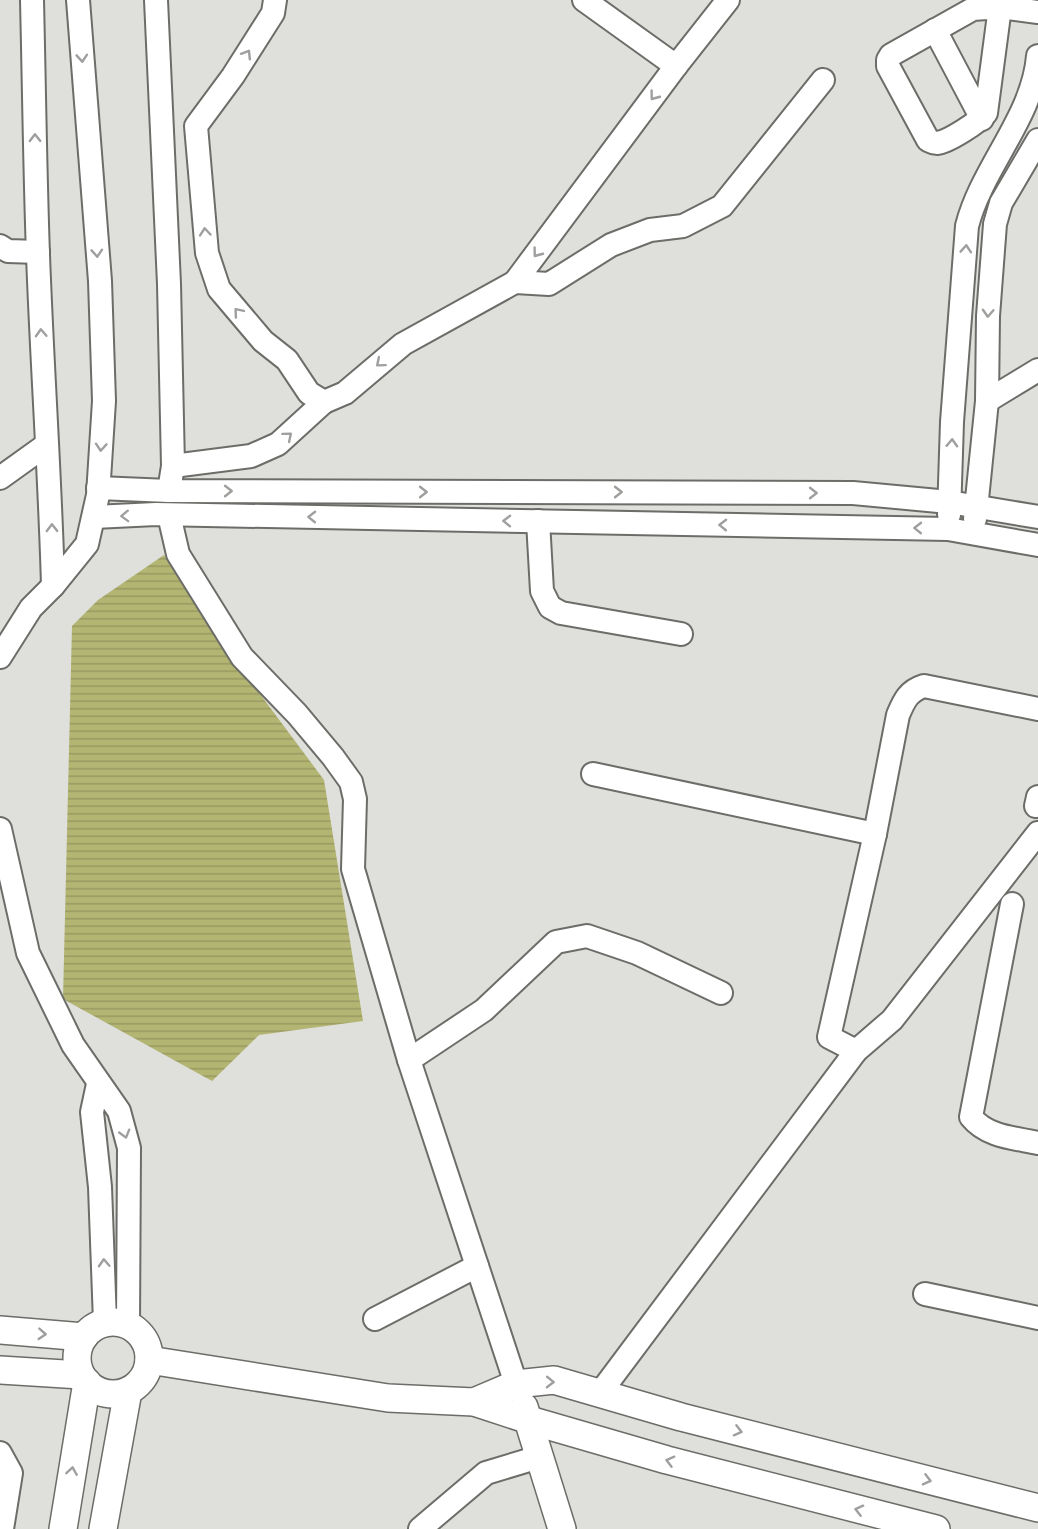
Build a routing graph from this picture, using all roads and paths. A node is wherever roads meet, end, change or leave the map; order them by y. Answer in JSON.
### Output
{"nodes":[{"id":1,"x":32,"y":0,"type":"edge"},
{"id":2,"x":78,"y":0,"type":"edge"},
{"id":3,"x":156,"y":0,"type":"edge"},
{"id":4,"x":275,"y":0,"type":"edge"},
{"id":5,"x":584,"y":0,"type":"edge"},
{"id":6,"x":728,"y":0,"type":"edge"},
{"id":7,"x":1000,"y":7,"type":"junction"},
{"id":8,"x":1038,"y":12,"type":"edge"},
{"id":9,"x":935,"y":30,"type":"junction"},
{"id":10,"x":1038,"y":56,"type":"edge"},
{"id":11,"x":676,"y":66,"type":"junction"},
{"id":12,"x":823,"y":80,"type":"dead end"},
{"id":13,"x":982,"y":119,"type":"junction"},
{"id":14,"x":1038,"y":140,"type":"edge"},
{"id":15,"x":1001,"y":203,"type":"junction"},
{"id":16,"x":973,"y":205,"type":"junction"},
{"id":17,"x":3,"y":250,"type":"edge"},
{"id":18,"x":38,"y":252,"type":"junction"},
{"id":19,"x":515,"y":282,"type":"junction"},
{"id":20,"x":1038,"y":370,"type":"edge"},
{"id":21,"x":987,"y":401,"type":"junction"},
{"id":22,"x":324,"y":402,"type":"junction"},
{"id":23,"x":46,"y":445,"type":"junction"},
{"id":24,"x":172,"y":466,"type":"junction"},
{"id":25,"x":0,"y":478,"type":"edge"},
{"id":26,"x":98,"y":488,"type":"junction"},
{"id":27,"x":169,"y":491,"type":"junction"},
{"id":28,"x":949,"y":502,"type":"junction"},
{"id":29,"x":977,"y":507,"type":"junction"},
{"id":30,"x":169,"y":515,"type":"junction"},
{"id":31,"x":94,"y":517,"type":"junction"},
{"id":32,"x":1038,"y":517,"type":"edge"},
{"id":33,"x":538,"y":521,"type":"junction"},
{"id":34,"x":948,"y":529,"type":"junction"},
{"id":35,"x":974,"y":533,"type":"junction"},
{"id":36,"x":1038,"y":545,"type":"edge"},
{"id":37,"x":53,"y":586,"type":"junction"},
{"id":38,"x":681,"y":634,"type":"dead end"},
{"id":39,"x":0,"y":657,"type":"edge"},
{"id":40,"x":1038,"y":709,"type":"edge"},
{"id":41,"x":593,"y":774,"type":"dead end"},
{"id":42,"x":0,"y":830,"type":"edge"},
{"id":43,"x":1038,"y":833,"type":"edge"},
{"id":44,"x":874,"y":834,"type":"junction"},
{"id":45,"x":1012,"y":904,"type":"dead end"},
{"id":46,"x":721,"y":993,"type":"dead end"},
{"id":47,"x":856,"y":1051,"type":"junction"},
{"id":48,"x":409,"y":1060,"type":"junction"},
{"id":49,"x":98,"y":1083,"type":"junction"},
{"id":50,"x":1038,"y":1143,"type":"edge"},
{"id":51,"x":477,"y":1266,"type":"junction"},
{"id":52,"x":925,"y":1294,"type":"dead end"},
{"id":53,"x":1038,"y":1318,"type":"edge"},
{"id":54,"x":375,"y":1319,"type":"dead end"},
{"id":55,"x":105,"y":1328,"type":"junction"},
{"id":56,"x":0,"y":1330,"type":"edge"},
{"id":57,"x":149,"y":1360,"type":"junction"},
{"id":58,"x":0,"y":1370,"type":"edge"},
{"id":59,"x":84,"y":1378,"type":"junction"},
{"id":60,"x":516,"y":1384,"type":"junction"},
{"id":61,"x":128,"y":1391,"type":"junction"},
{"id":62,"x":600,"y":1393,"type":"junction"},
{"id":63,"x":474,"y":1402,"type":"junction"},
{"id":64,"x":529,"y":1420,"type":"junction"},
{"id":65,"x":0,"y":1453,"type":"edge"},
{"id":66,"x":539,"y":1457,"type":"junction"},
{"id":67,"x":1038,"y":1508,"type":"edge"},
{"id":68,"x":2,"y":1529,"type":"edge"},
{"id":69,"x":63,"y":1529,"type":"edge"},
{"id":70,"x":103,"y":1529,"type":"edge"},
{"id":71,"x":420,"y":1529,"type":"edge"},
{"id":72,"x":562,"y":1529,"type":"edge"},
{"id":73,"x":936,"y":1529,"type":"edge"}],
"edges":[{"from":18,"to":1,"type":"street","one_way":true},
{"from":2,"to":26,"type":"street","one_way":true},
{"from":3,"to":24,"type":"street"},
{"from":22,"to":4,"type":"street","one_way":true},
{"from":5,"to":11,"type":"street"},
{"from":6,"to":11,"type":"street"},
{"from":7,"to":8,"type":"street"},
{"from":7,"to":9,"type":"street"},
{"from":7,"to":13,"type":"street"},
{"from":9,"to":13,"type":"street"},
{"from":9,"to":13,"type":"street"},
{"from":10,"to":16,"type":"street"},
{"from":11,"to":19,"type":"street","one_way":true},
{"from":12,"to":19,"type":"street"},
{"from":14,"to":15,"type":"street"},
{"from":15,"to":16,"type":"street"},
{"from":15,"to":21,"type":"street","one_way":true},
{"from":28,"to":16,"type":"street","one_way":true},
{"from":17,"to":18,"type":"street"},
{"from":23,"to":18,"type":"street","one_way":true},
{"from":19,"to":22,"type":"street","one_way":true},
{"from":20,"to":21,"type":"street"},
{"from":21,"to":29,"type":"street"},
{"from":24,"to":22,"type":"street","one_way":true},
{"from":23,"to":25,"type":"street"},
{"from":37,"to":23,"type":"street","one_way":true},
{"from":24,"to":27,"type":"street"},
{"from":26,"to":27,"type":"street"},
{"from":26,"to":31,"type":"street"},
{"from":27,"to":28,"type":"street","one_way":true},
{"from":28,"to":29,"type":"street"},
{"from":28,"to":34,"type":"street"},
{"from":29,"to":32,"type":"street"},
{"from":29,"to":35,"type":"street"},
{"from":30,"to":31,"type":"street","one_way":true},
{"from":33,"to":30,"type":"street","one_way":true},
{"from":30,"to":48,"type":"street"},
{"from":31,"to":37,"type":"street"},
{"from":34,"to":33,"type":"street","one_way":true},
{"from":33,"to":38,"type":"street"},
{"from":34,"to":35,"type":"street"},
{"from":35,"to":36,"type":"street"},
{"from":37,"to":39,"type":"street"},
{"from":40,"to":44,"type":"street"},
{"from":41,"to":44,"type":"street"},
{"from":42,"to":49,"type":"street"},
{"from":43,"to":47,"type":"street"},
{"from":44,"to":47,"type":"street"},
{"from":45,"to":50,"type":"street"},
{"from":46,"to":48,"type":"street"},
{"from":47,"to":62,"type":"street"},
{"from":48,"to":51,"type":"street"},
{"from":55,"to":49,"type":"street","one_way":true},
{"from":49,"to":55,"type":"street","one_way":true},
{"from":51,"to":54,"type":"street"},
{"from":51,"to":60,"type":"street"},
{"from":52,"to":53,"type":"street"},
{"from":56,"to":55,"type":"street","one_way":true},
{"from":55,"to":57,"type":"street"},
{"from":55,"to":59,"type":"street"},
{"from":57,"to":61,"type":"street"},
{"from":57,"to":63,"type":"street"},
{"from":58,"to":59,"type":"street"},
{"from":59,"to":61,"type":"street"},
{"from":69,"to":59,"type":"street","one_way":true},
{"from":60,"to":62,"type":"street","one_way":true},
{"from":60,"to":63,"type":"street"},
{"from":60,"to":64,"type":"street"},
{"from":61,"to":70,"type":"street"},
{"from":62,"to":67,"type":"street","one_way":true},
{"from":63,"to":64,"type":"street"},
{"from":64,"to":66,"type":"street"},
{"from":73,"to":64,"type":"street","one_way":true},
{"from":65,"to":68,"type":"street"},
{"from":66,"to":71,"type":"street"},
{"from":66,"to":72,"type":"street"}]}
